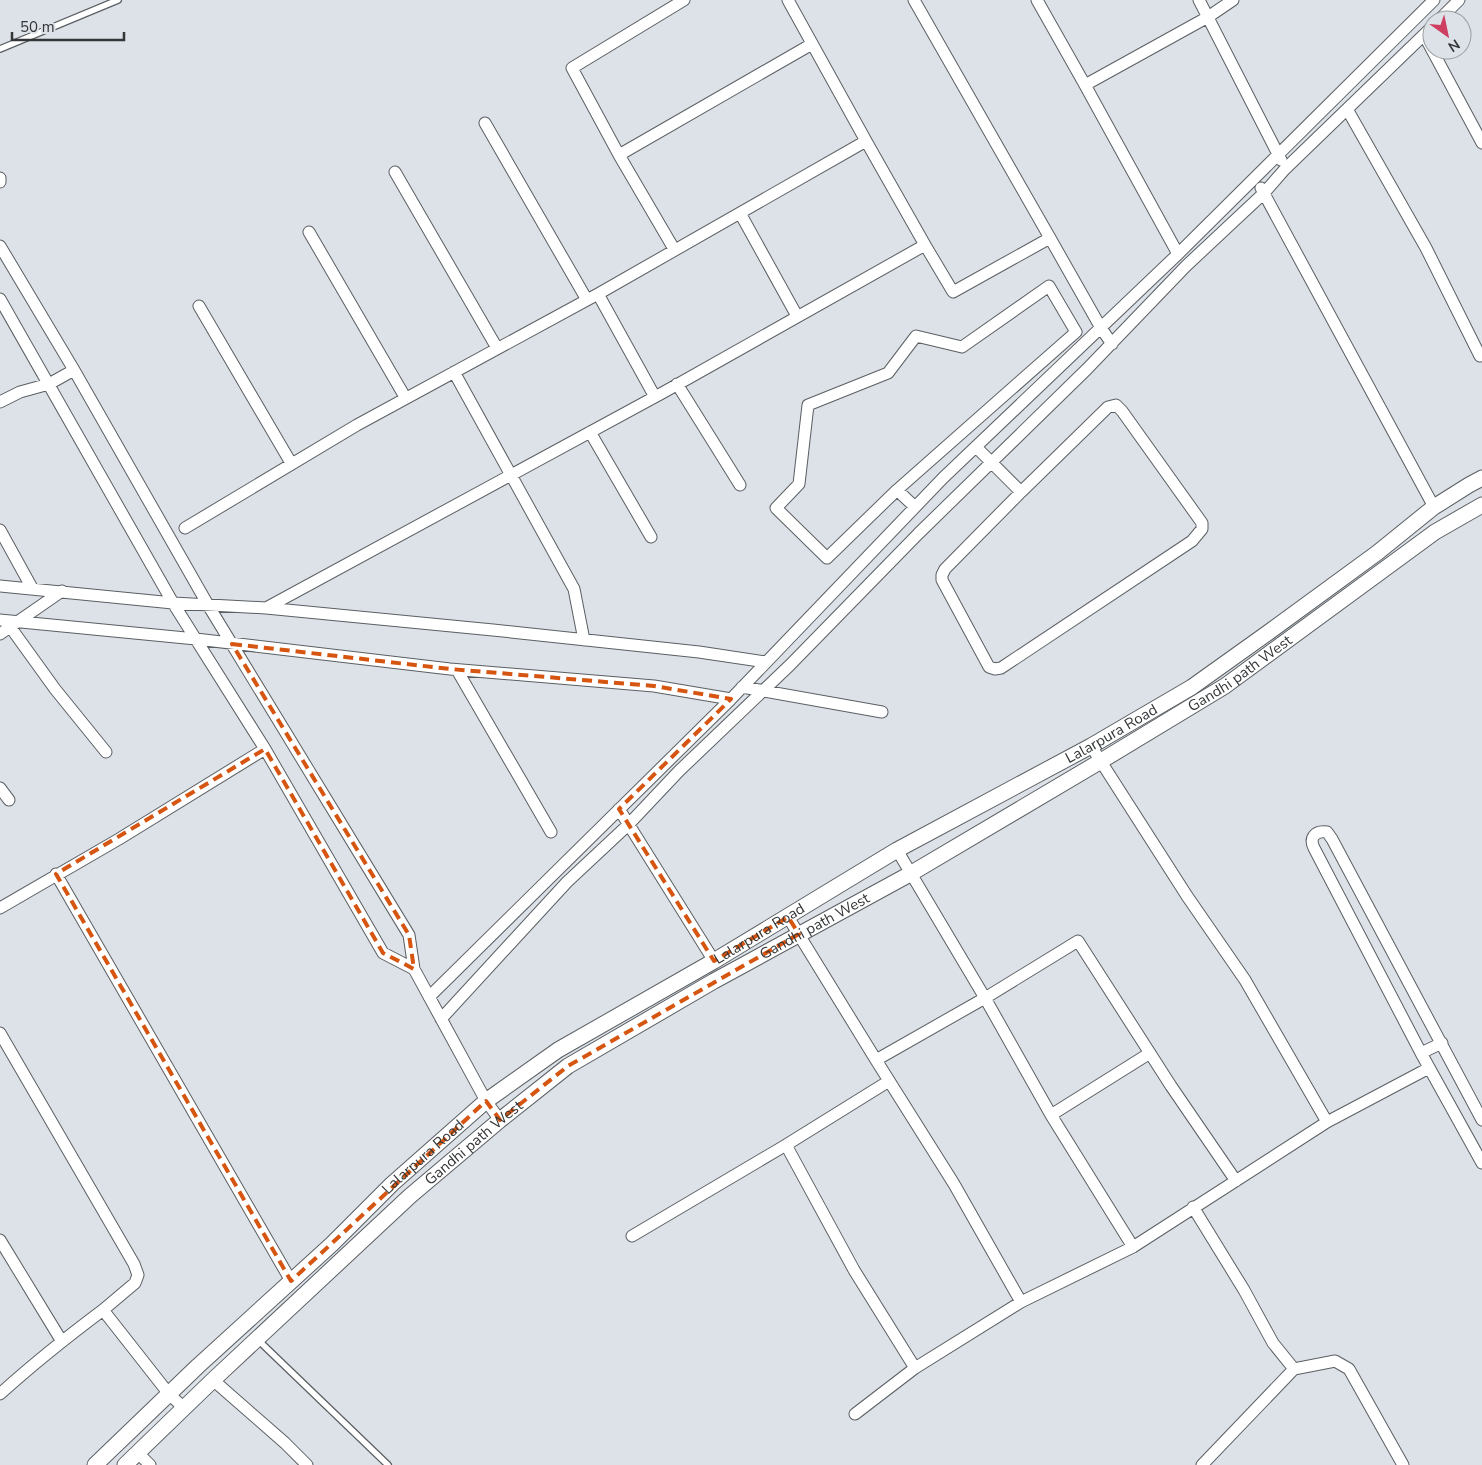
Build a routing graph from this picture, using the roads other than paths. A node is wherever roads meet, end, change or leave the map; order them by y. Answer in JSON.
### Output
{"nodes":[{"id":1,"x":118,"y":0,"type":"edge"},
{"id":2,"x":684,"y":0,"type":"edge"},
{"id":3,"x":788,"y":0,"type":"edge"},
{"id":4,"x":914,"y":0,"type":"edge"},
{"id":5,"x":1036,"y":0,"type":"edge"},
{"id":6,"x":1199,"y":0,"type":"edge"},
{"id":7,"x":1232,"y":0,"type":"edge"},
{"id":8,"x":1434,"y":0,"type":"edge"},
{"id":9,"x":1459,"y":0,"type":"edge"},
{"id":10,"x":1449,"y":10,"type":"edge"},
{"id":11,"x":1208,"y":17,"type":"junction"},
{"id":12,"x":1422,"y":37,"type":"edge"},
{"id":13,"x":812,"y":44,"type":"junction"},
{"id":14,"x":0,"y":49,"type":"edge"},
{"id":15,"x":1442,"y":60,"type":"edge"},
{"id":16,"x":1085,"y":85,"type":"junction"},
{"id":17,"x":1347,"y":109,"type":"junction"},
{"id":18,"x":1466,"y":112,"type":"junction"},
{"id":19,"x":485,"y":123,"type":"dead end"},
{"id":20,"x":1482,"y":127,"type":"edge"},
{"id":21,"x":866,"y":141,"type":"junction"},
{"id":22,"x":1482,"y":143,"type":"edge"},
{"id":23,"x":1278,"y":154,"type":"junction"},
{"id":24,"x":619,"y":155,"type":"junction"},
{"id":25,"x":1285,"y":169,"type":"junction"},
{"id":26,"x":396,"y":172,"type":"dead end"},
{"id":27,"x":1255,"y":177,"type":"junction"},
{"id":28,"x":1264,"y":193,"type":"junction"},
{"id":29,"x":740,"y":214,"type":"junction"},
{"id":30,"x":309,"y":232,"type":"dead end"},
{"id":31,"x":1050,"y":238,"type":"junction"},
{"id":32,"x":925,"y":244,"type":"junction"},
{"id":33,"x":0,"y":246,"type":"edge"},
{"id":34,"x":674,"y":250,"type":"junction"},
{"id":35,"x":1178,"y":254,"type":"junction"},
{"id":36,"x":592,"y":297,"type":"junction"},
{"id":37,"x":0,"y":299,"type":"edge"},
{"id":38,"x":199,"y":306,"type":"dead end"},
{"id":39,"x":797,"y":316,"type":"junction"},
{"id":40,"x":1101,"y":328,"type":"junction"},
{"id":41,"x":1112,"y":344,"type":"junction"},
{"id":42,"x":496,"y":348,"type":"junction"},
{"id":43,"x":1480,"y":356,"type":"dead end"},
{"id":44,"x":74,"y":370,"type":"junction"},
{"id":45,"x":454,"y":372,"type":"junction"},
{"id":46,"x":49,"y":384,"type":"junction"},
{"id":47,"x":677,"y":384,"type":"junction"},
{"id":48,"x":405,"y":397,"type":"junction"},
{"id":49,"x":655,"y":397,"type":"junction"},
{"id":50,"x":0,"y":402,"type":"edge"},
{"id":51,"x":590,"y":432,"type":"junction"},
{"id":52,"x":976,"y":446,"type":"junction"},
{"id":53,"x":992,"y":462,"type":"junction"},
{"id":54,"x":291,"y":463,"type":"junction"},
{"id":55,"x":511,"y":475,"type":"junction"},
{"id":56,"x":1482,"y":478,"type":"edge"},
{"id":57,"x":740,"y":486,"type":"dead end"},
{"id":58,"x":897,"y":490,"type":"junction"},
{"id":59,"x":1021,"y":492,"type":"junction"},
{"id":60,"x":924,"y":497,"type":"junction"},
{"id":61,"x":1482,"y":505,"type":"edge"},
{"id":62,"x":915,"y":507,"type":"junction"},
{"id":63,"x":1434,"y":507,"type":"junction"},
{"id":64,"x":941,"y":512,"type":"junction"},
{"id":65,"x":185,"y":528,"type":"dead end"},
{"id":66,"x":0,"y":530,"type":"edge"},
{"id":67,"x":652,"y":537,"type":"dead end"},
{"id":68,"x":842,"y":583,"type":"junction"},
{"id":69,"x":0,"y":586,"type":"edge"},
{"id":70,"x":32,"y":588,"type":"junction"},
{"id":71,"x":62,"y":591,"type":"junction"},
{"id":72,"x":857,"y":596,"type":"junction"},
{"id":73,"x":173,"y":602,"type":"junction"},
{"id":74,"x":208,"y":605,"type":"junction"},
{"id":75,"x":266,"y":608,"type":"junction"},
{"id":76,"x":0,"y":620,"type":"edge"},
{"id":77,"x":15,"y":625,"type":"junction"},
{"id":78,"x":0,"y":634,"type":"edge"},
{"id":79,"x":196,"y":640,"type":"junction"},
{"id":80,"x":584,"y":640,"type":"junction"},
{"id":81,"x":232,"y":644,"type":"junction"},
{"id":82,"x":766,"y":662,"type":"junction"},
{"id":83,"x":457,"y":670,"type":"junction"},
{"id":84,"x":742,"y":687,"type":"junction"},
{"id":85,"x":763,"y":690,"type":"junction"},
{"id":86,"x":731,"y":699,"type":"junction"},
{"id":87,"x":882,"y":712,"type":"dead end"},
{"id":88,"x":1091,"y":746,"type":"junction"},
{"id":89,"x":264,"y":749,"type":"junction"},
{"id":90,"x":106,"y":752,"type":"dead end"},
{"id":91,"x":1101,"y":761,"type":"junction"},
{"id":92,"x":0,"y":788,"type":"edge"},
{"id":93,"x":9,"y":800,"type":"dead end"},
{"id":94,"x":619,"y":809,"type":"junction"},
{"id":95,"x":628,"y":825,"type":"junction"},
{"id":96,"x":551,"y":832,"type":"dead end"},
{"id":97,"x":897,"y":850,"type":"junction"},
{"id":98,"x":56,"y":874,"type":"junction"},
{"id":99,"x":910,"y":874,"type":"junction"},
{"id":100,"x":0,"y":908,"type":"edge"},
{"id":101,"x":788,"y":917,"type":"junction"},
{"id":102,"x":799,"y":934,"type":"junction"},
{"id":103,"x":714,"y":961,"type":"junction"},
{"id":104,"x":414,"y":969,"type":"junction"},
{"id":105,"x":429,"y":997,"type":"junction"},
{"id":106,"x":985,"y":998,"type":"junction"},
{"id":107,"x":440,"y":1019,"type":"junction"},
{"id":108,"x":0,"y":1033,"type":"edge"},
{"id":109,"x":1442,"y":1043,"type":"junction"},
{"id":110,"x":1150,"y":1053,"type":"junction"},
{"id":111,"x":1421,"y":1053,"type":"junction"},
{"id":112,"x":876,"y":1060,"type":"junction"},
{"id":113,"x":1429,"y":1068,"type":"junction"},
{"id":114,"x":1455,"y":1069,"type":"junction"},
{"id":115,"x":1435,"y":1080,"type":"junction"},
{"id":116,"x":889,"y":1081,"type":"junction"},
{"id":117,"x":486,"y":1102,"type":"junction"},
{"id":118,"x":1051,"y":1115,"type":"junction"},
{"id":119,"x":500,"y":1120,"type":"junction"},
{"id":120,"x":1482,"y":1120,"type":"edge"},
{"id":121,"x":1327,"y":1122,"type":"junction"},
{"id":122,"x":786,"y":1145,"type":"junction"},
{"id":123,"x":1482,"y":1164,"type":"edge"},
{"id":124,"x":1236,"y":1181,"type":"junction"},
{"id":125,"x":1193,"y":1208,"type":"junction"},
{"id":126,"x":632,"y":1236,"type":"dead end"},
{"id":127,"x":0,"y":1240,"type":"edge"},
{"id":128,"x":1134,"y":1248,"type":"junction"},
{"id":129,"x":291,"y":1281,"type":"junction"},
{"id":130,"x":1021,"y":1302,"type":"junction"},
{"id":131,"x":103,"y":1310,"type":"junction"},
{"id":132,"x":257,"y":1339,"type":"junction"},
{"id":133,"x":61,"y":1340,"type":"junction"},
{"id":134,"x":915,"y":1368,"type":"junction"},
{"id":135,"x":1294,"y":1369,"type":"junction"},
{"id":136,"x":213,"y":1380,"type":"junction"},
{"id":137,"x":0,"y":1394,"type":"edge"},
{"id":138,"x":169,"y":1394,"type":"junction"},
{"id":139,"x":184,"y":1408,"type":"junction"},
{"id":140,"x":855,"y":1414,"type":"dead end"},
{"id":141,"x":138,"y":1453,"type":"junction"},
{"id":142,"x":95,"y":1465,"type":"edge"},
{"id":143,"x":126,"y":1465,"type":"edge"},
{"id":144,"x":150,"y":1465,"type":"edge"},
{"id":145,"x":306,"y":1465,"type":"edge"},
{"id":146,"x":388,"y":1465,"type":"edge"},
{"id":147,"x":1202,"y":1465,"type":"edge"},
{"id":148,"x":1403,"y":1465,"type":"edge"}],
"edges":[{"from":1,"to":14,"type":"lane"},
{"from":2,"to":24,"type":"street"},
{"from":3,"to":13,"type":"street"},
{"from":4,"to":31,"type":"street"},
{"from":5,"to":16,"type":"street"},
{"from":6,"to":11,"type":"street"},
{"from":7,"to":11,"type":"street"},
{"from":8,"to":23,"type":"street"},
{"from":9,"to":10,"type":"street"},
{"from":11,"to":16,"type":"street"},
{"from":11,"to":23,"type":"street"},
{"from":12,"to":17,"type":"street"},
{"from":13,"to":21,"type":"street"},
{"from":13,"to":24,"type":"street"},
{"from":15,"to":18,"type":"street"},
{"from":16,"to":35,"type":"street"},
{"from":17,"to":25,"type":"street"},
{"from":17,"to":43,"type":"street"},
{"from":18,"to":20,"type":"street"},
{"from":18,"to":22,"type":"street"},
{"from":19,"to":36,"type":"street"},
{"from":21,"to":29,"type":"street"},
{"from":21,"to":32,"type":"street"},
{"from":23,"to":25,"type":"street"},
{"from":23,"to":27,"type":"street"},
{"from":24,"to":34,"type":"street"},
{"from":25,"to":28,"type":"street"},
{"from":26,"to":42,"type":"street"},
{"from":27,"to":28,"type":"street"},
{"from":27,"to":35,"type":"street"},
{"from":28,"to":41,"type":"street"},
{"from":28,"to":63,"type":"street"},
{"from":29,"to":34,"type":"street"},
{"from":29,"to":39,"type":"street"},
{"from":30,"to":48,"type":"street"},
{"from":31,"to":32,"type":"street"},
{"from":31,"to":40,"type":"street"},
{"from":32,"to":39,"type":"street"},
{"from":33,"to":44,"type":"street"},
{"from":34,"to":36,"type":"street"},
{"from":35,"to":40,"type":"street"},
{"from":36,"to":42,"type":"street"},
{"from":36,"to":49,"type":"street"},
{"from":37,"to":46,"type":"street"},
{"from":38,"to":54,"type":"street"},
{"from":39,"to":47,"type":"street"},
{"from":40,"to":41,"type":"street"},
{"from":40,"to":52,"type":"street"},
{"from":41,"to":53,"type":"street"},
{"from":42,"to":45,"type":"street"},
{"from":44,"to":46,"type":"street"},
{"from":44,"to":74,"type":"street"},
{"from":45,"to":48,"type":"street"},
{"from":45,"to":55,"type":"street"},
{"from":46,"to":50,"type":"street"},
{"from":46,"to":73,"type":"street"},
{"from":47,"to":49,"type":"street"},
{"from":47,"to":57,"type":"street"},
{"from":48,"to":54,"type":"street"},
{"from":49,"to":51,"type":"street"},
{"from":51,"to":55,"type":"street"},
{"from":51,"to":67,"type":"street"},
{"from":52,"to":53,"type":"street"},
{"from":52,"to":60,"type":"street"},
{"from":53,"to":59,"type":"street"},
{"from":53,"to":64,"type":"street"},
{"from":54,"to":65,"type":"street"},
{"from":55,"to":75,"type":"street"},
{"from":55,"to":80,"type":"street"},
{"from":56,"to":63,"type":"street","name":"Lalarpura Road"},
{"from":58,"to":58,"type":"street"},
{"from":58,"to":62,"type":"street"},
{"from":59,"to":59,"type":"street"},
{"from":60,"to":62,"type":"street"},
{"from":60,"to":64,"type":"street"},
{"from":61,"to":91,"type":"street","name":"Gandhi path West"},
{"from":62,"to":68,"type":"street"},
{"from":63,"to":88,"type":"street","name":"Lalarpura Road"},
{"from":64,"to":72,"type":"street"},
{"from":66,"to":70,"type":"street"},
{"from":68,"to":72,"type":"street"},
{"from":68,"to":82,"type":"street"},
{"from":69,"to":70,"type":"street"},
{"from":70,"to":71,"type":"street"},
{"from":71,"to":73,"type":"street"},
{"from":71,"to":77,"type":"street"},
{"from":72,"to":85,"type":"street"},
{"from":73,"to":74,"type":"street"},
{"from":73,"to":79,"type":"street"},
{"from":74,"to":75,"type":"street"},
{"from":74,"to":81,"type":"street"},
{"from":75,"to":80,"type":"street"},
{"from":76,"to":77,"type":"street"},
{"from":77,"to":78,"type":"street"},
{"from":77,"to":79,"type":"street"},
{"from":77,"to":90,"type":"street"},
{"from":79,"to":81,"type":"street"},
{"from":79,"to":89,"type":"street"},
{"from":80,"to":82,"type":"street"},
{"from":81,"to":83,"type":"street"},
{"from":81,"to":104,"type":"street"},
{"from":82,"to":84,"type":"street"},
{"from":83,"to":86,"type":"street"},
{"from":83,"to":96,"type":"street"},
{"from":84,"to":85,"type":"street"},
{"from":84,"to":86,"type":"street"},
{"from":85,"to":87,"type":"street"},
{"from":85,"to":95,"type":"street"},
{"from":86,"to":94,"type":"street"},
{"from":88,"to":91,"type":"street"},
{"from":88,"to":97,"type":"street","name":"Lalarpura Road"},
{"from":89,"to":98,"type":"street"},
{"from":89,"to":104,"type":"street"},
{"from":91,"to":99,"type":"street","name":"Gandhi path West"},
{"from":91,"to":121,"type":"street"},
{"from":92,"to":93,"type":"street"},
{"from":94,"to":95,"type":"street"},
{"from":94,"to":105,"type":"street"},
{"from":95,"to":103,"type":"street"},
{"from":95,"to":107,"type":"street"},
{"from":97,"to":99,"type":"street"},
{"from":97,"to":101,"type":"street","name":"Lalarpura Road"},
{"from":98,"to":100,"type":"street"},
{"from":98,"to":129,"type":"street"},
{"from":99,"to":102,"type":"street","name":"Gandhi path West"},
{"from":99,"to":106,"type":"street"},
{"from":101,"to":102,"type":"street"},
{"from":101,"to":103,"type":"street","name":"Lalarpura Road"},
{"from":102,"to":112,"type":"street"},
{"from":102,"to":119,"type":"street","name":"Gandhi path West"},
{"from":103,"to":117,"type":"street","name":"Lalarpura Road"},
{"from":104,"to":105,"type":"street"},
{"from":105,"to":107,"type":"street"},
{"from":106,"to":110,"type":"street"},
{"from":106,"to":112,"type":"street"},
{"from":106,"to":118,"type":"street"},
{"from":107,"to":117,"type":"street"},
{"from":108,"to":131,"type":"street"},
{"from":109,"to":111,"type":"street"},
{"from":109,"to":111,"type":"street"},
{"from":109,"to":114,"type":"street"},
{"from":110,"to":118,"type":"street"},
{"from":110,"to":124,"type":"street"},
{"from":111,"to":113,"type":"street"},
{"from":112,"to":116,"type":"street"},
{"from":113,"to":115,"type":"street"},
{"from":113,"to":121,"type":"street"},
{"from":114,"to":115,"type":"street"},
{"from":114,"to":120,"type":"street"},
{"from":115,"to":123,"type":"street"},
{"from":116,"to":122,"type":"street"},
{"from":116,"to":130,"type":"street"},
{"from":117,"to":119,"type":"street"},
{"from":117,"to":129,"type":"street","name":"Lalarpura Road"},
{"from":118,"to":128,"type":"street"},
{"from":119,"to":132,"type":"street","name":"Gandhi path West"},
{"from":121,"to":124,"type":"street"},
{"from":122,"to":126,"type":"street"},
{"from":122,"to":134,"type":"street"},
{"from":124,"to":125,"type":"street"},
{"from":125,"to":128,"type":"street"},
{"from":125,"to":135,"type":"street"},
{"from":127,"to":133,"type":"street"},
{"from":128,"to":130,"type":"street"},
{"from":129,"to":138,"type":"street","name":"Lalarpura Road"},
{"from":130,"to":134,"type":"street"},
{"from":131,"to":133,"type":"street"},
{"from":131,"to":138,"type":"street"},
{"from":132,"to":136,"type":"street","name":"Gandhi path West"},
{"from":132,"to":146,"type":"lane"},
{"from":133,"to":137,"type":"street"},
{"from":134,"to":140,"type":"street"},
{"from":135,"to":147,"type":"street"},
{"from":135,"to":148,"type":"street"},
{"from":136,"to":139,"type":"street","name":"Gandhi path West"},
{"from":136,"to":145,"type":"street"},
{"from":138,"to":139,"type":"street"},
{"from":138,"to":142,"type":"street","name":"Lalarpura Road"},
{"from":139,"to":141,"type":"street","name":"Gandhi path West"},
{"from":141,"to":143,"type":"street","name":"Gandhi path West"},
{"from":141,"to":144,"type":"street"}]}
